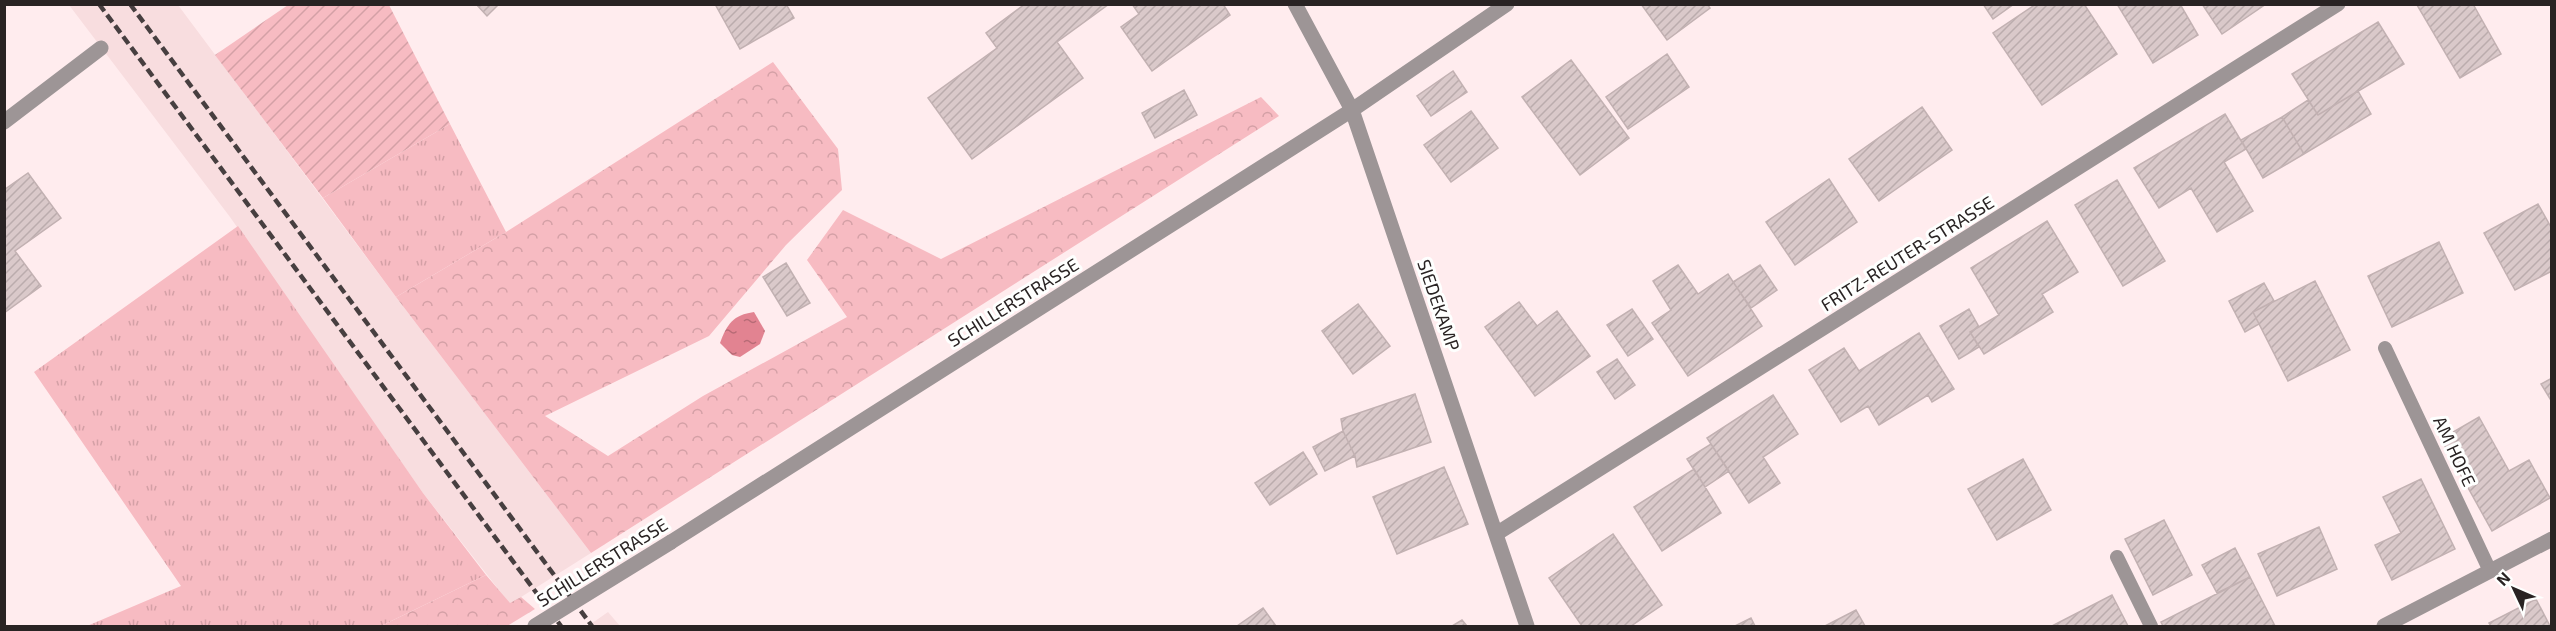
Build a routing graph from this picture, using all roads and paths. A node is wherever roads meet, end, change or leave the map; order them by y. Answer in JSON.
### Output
{"nodes":[{"id":1,"x":1295,"y":4,"type":"edge"},
{"id":2,"x":1507,"y":4,"type":"edge"},
{"id":3,"x":2338,"y":4,"type":"edge"},
{"id":4,"x":101,"y":48,"type":"dead end"},
{"id":5,"x":1352,"y":110,"type":"junction"},
{"id":6,"x":4,"y":122,"type":"edge"},
{"id":7,"x":2385,"y":348,"type":"dead end"},
{"id":8,"x":1496,"y":534,"type":"junction"},
{"id":9,"x":2552,"y":539,"type":"edge"},
{"id":10,"x":2116,"y":557,"type":"dead end"},
{"id":11,"x":2490,"y":571,"type":"junction"},
{"id":12,"x":535,"y":627,"type":"edge"},
{"id":13,"x":1527,"y":627,"type":"edge"},
{"id":14,"x":2151,"y":627,"type":"edge"},
{"id":15,"x":2384,"y":627,"type":"edge"}],
"edges":[{"from":1,"to":5,"type":"street","name":"SIEDEKAMP"},
{"from":2,"to":5,"type":"street","name":"SCHILLERSTRASSE"},
{"from":3,"to":8,"type":"street","name":"FRITZ-REUTER-STRASSE"},
{"from":4,"to":6,"type":"street"},
{"from":5,"to":8,"type":"street","name":"SIEDEKAMP"},
{"from":5,"to":12,"type":"street","name":"SCHILLERSTRASSE","bridge":true},
{"from":7,"to":11,"type":"lane","name":"AM HOFE"},
{"from":8,"to":13,"type":"street","name":"SIEDEKAMP"},
{"from":9,"to":11,"type":"street"},
{"from":10,"to":14,"type":"lane"},
{"from":11,"to":15,"type":"street"}]}
